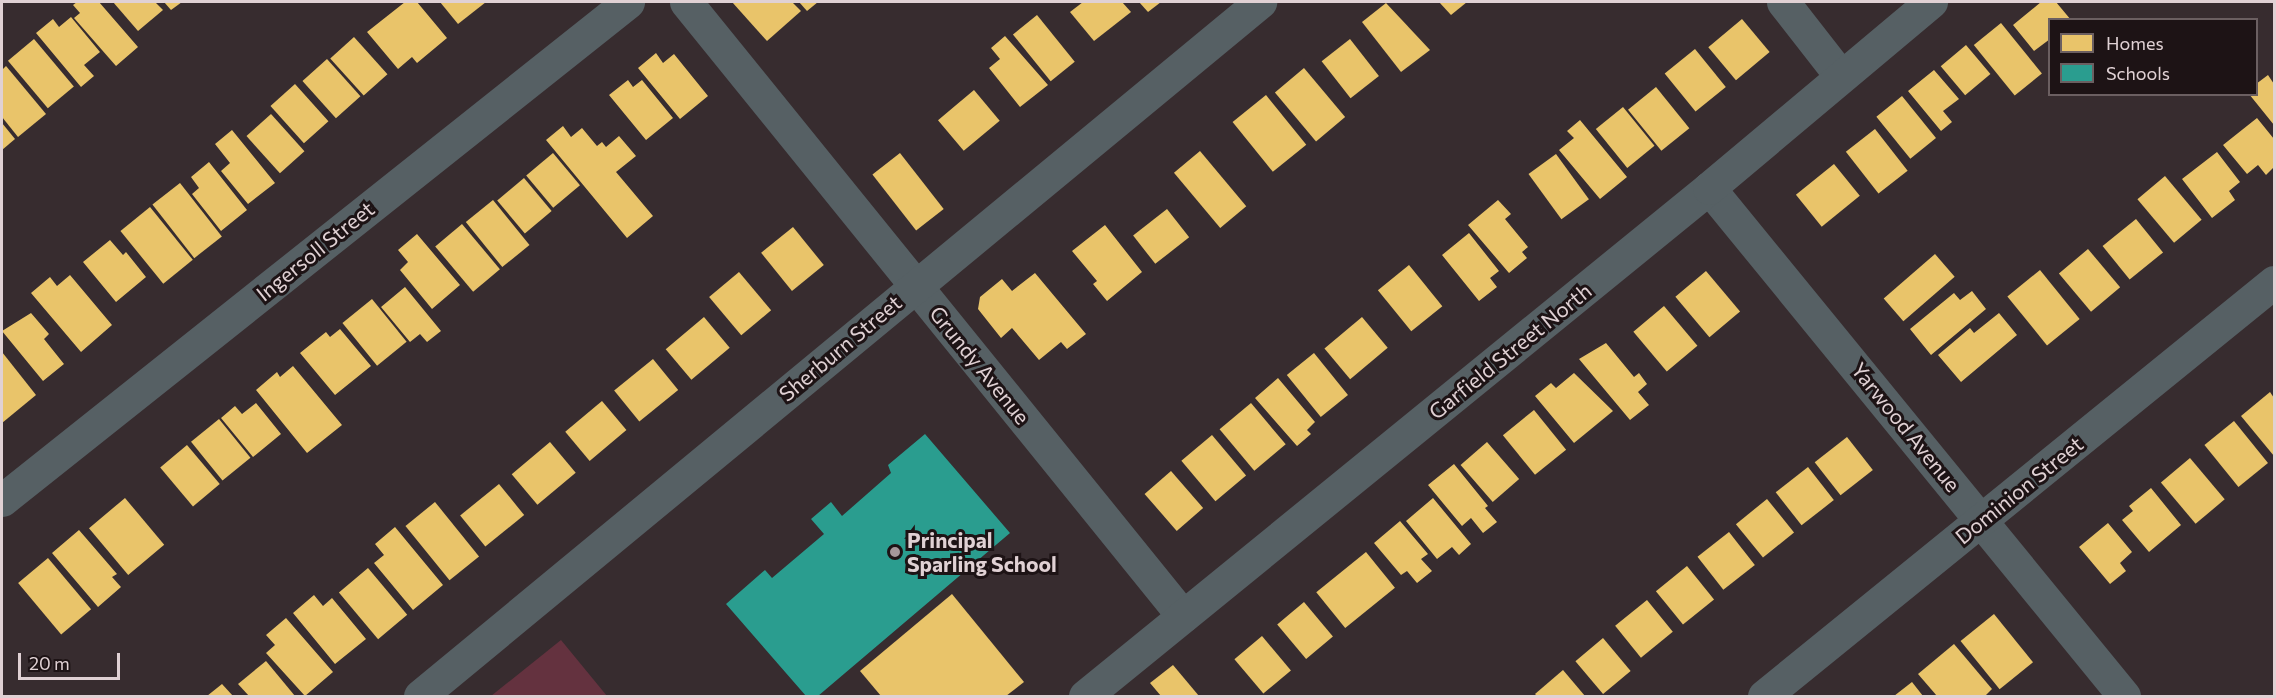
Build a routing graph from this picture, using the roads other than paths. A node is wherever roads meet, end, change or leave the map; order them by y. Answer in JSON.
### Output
{"nodes":[{"id":1,"x":628,"y":2,"type":"edge"},
{"id":2,"x":686,"y":2,"type":"edge"},
{"id":3,"x":1260,"y":2,"type":"edge"},
{"id":4,"x":1783,"y":2,"type":"edge"},
{"id":5,"x":1931,"y":2,"type":"edge"},
{"id":6,"x":1840,"y":75,"type":"junction"},
{"id":7,"x":1709,"y":188,"type":"junction"},
{"id":8,"x":2274,"y":282,"type":"edge"},
{"id":9,"x":915,"y":285,"type":"junction"},
{"id":10,"x":2,"y":500,"type":"edge"},
{"id":11,"x":1981,"y":520,"type":"junction"},
{"id":12,"x":1183,"y":616,"type":"junction"},
{"id":13,"x":420,"y":696,"type":"edge"},
{"id":14,"x":1085,"y":696,"type":"edge"},
{"id":15,"x":1764,"y":696,"type":"edge"},
{"id":16,"x":2124,"y":696,"type":"edge"}],
"edges":[{"from":1,"to":10,"type":"street","name":"Ingersoll Street"},
{"from":2,"to":9,"type":"street","name":"Grundy Avenue"},
{"from":3,"to":9,"type":"street","name":"Sherburn Street"},
{"from":4,"to":6,"type":"street"},
{"from":5,"to":6,"type":"street","name":"Garfield Street North"},
{"from":6,"to":7,"type":"street","name":"Garfield Street North"},
{"from":7,"to":11,"type":"street","name":"Yarwood Avenue"},
{"from":7,"to":12,"type":"street","name":"Garfield Street North"},
{"from":8,"to":11,"type":"street","name":"Dominion Street"},
{"from":9,"to":12,"type":"street","name":"Grundy Avenue"},
{"from":9,"to":13,"type":"street","name":"Sherburn Street"},
{"from":11,"to":15,"type":"street","name":"Dominion Street"},
{"from":11,"to":16,"type":"street","name":"Yarwood Avenue"},
{"from":12,"to":14,"type":"street","name":"Garfield Street North"}]}
